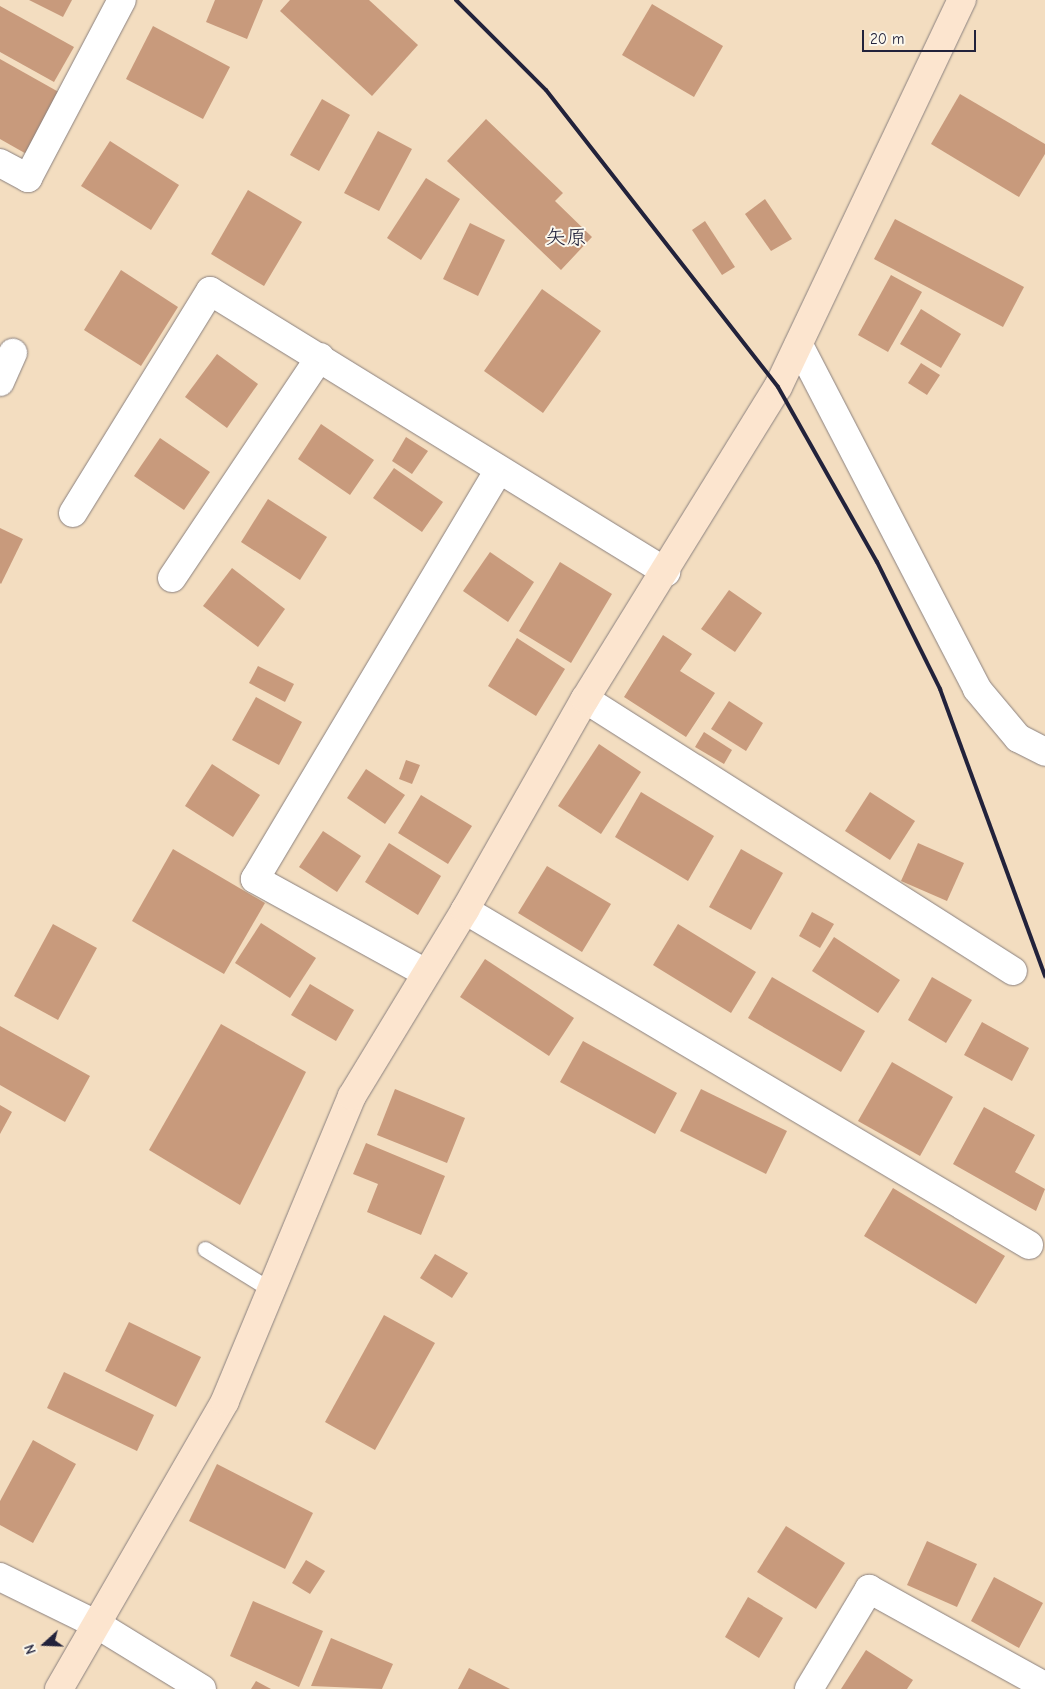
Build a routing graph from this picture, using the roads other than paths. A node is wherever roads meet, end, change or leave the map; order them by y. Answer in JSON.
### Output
{"nodes":[{"id":1,"x":122,"y":0,"type":"edge"},
{"id":2,"x":962,"y":0,"type":"edge"},
{"id":3,"x":0,"y":163,"type":"edge"},
{"id":4,"x":799,"y":345,"type":"junction"},
{"id":5,"x":13,"y":354,"type":"dead end"},
{"id":6,"x":320,"y":357,"type":"junction"},
{"id":7,"x":0,"y":382,"type":"edge"},
{"id":8,"x":499,"y":470,"type":"junction"},
{"id":9,"x":73,"y":513,"type":"dead end"},
{"id":10,"x":666,"y":572,"type":"junction"},
{"id":11,"x":172,"y":578,"type":"dead end"},
{"id":12,"x":585,"y":699,"type":"junction"},
{"id":13,"x":1045,"y":752,"type":"edge"},
{"id":14,"x":465,"y":910,"type":"junction"},
{"id":15,"x":1013,"y":971,"type":"dead end"},
{"id":16,"x":424,"y":972,"type":"junction"},
{"id":17,"x":1029,"y":1245,"type":"dead end"},
{"id":18,"x":205,"y":1249,"type":"dead end"},
{"id":19,"x":271,"y":1290,"type":"junction"},
{"id":20,"x":0,"y":1577,"type":"edge"},
{"id":21,"x":98,"y":1625,"type":"junction"},
{"id":22,"x":1045,"y":1686,"type":"edge"},
{"id":23,"x":59,"y":1689,"type":"edge"},
{"id":24,"x":202,"y":1689,"type":"edge"},
{"id":25,"x":809,"y":1689,"type":"edge"}],
"edges":[{"from":1,"to":3,"type":"street"},
{"from":2,"to":4,"type":"street"},
{"from":4,"to":10,"type":"street"},
{"from":4,"to":13,"type":"street"},
{"from":5,"to":7,"type":"street"},
{"from":6,"to":8,"type":"street"},
{"from":6,"to":9,"type":"street"},
{"from":6,"to":11,"type":"street"},
{"from":8,"to":10,"type":"street"},
{"from":8,"to":16,"type":"street"},
{"from":10,"to":12,"type":"street"},
{"from":12,"to":14,"type":"street"},
{"from":12,"to":15,"type":"street"},
{"from":14,"to":16,"type":"street"},
{"from":14,"to":17,"type":"street"},
{"from":16,"to":19,"type":"street"},
{"from":18,"to":19,"type":"lane"},
{"from":19,"to":21,"type":"street"},
{"from":20,"to":21,"type":"street"},
{"from":21,"to":23,"type":"street"},
{"from":21,"to":24,"type":"street"},
{"from":22,"to":25,"type":"street"}]}
